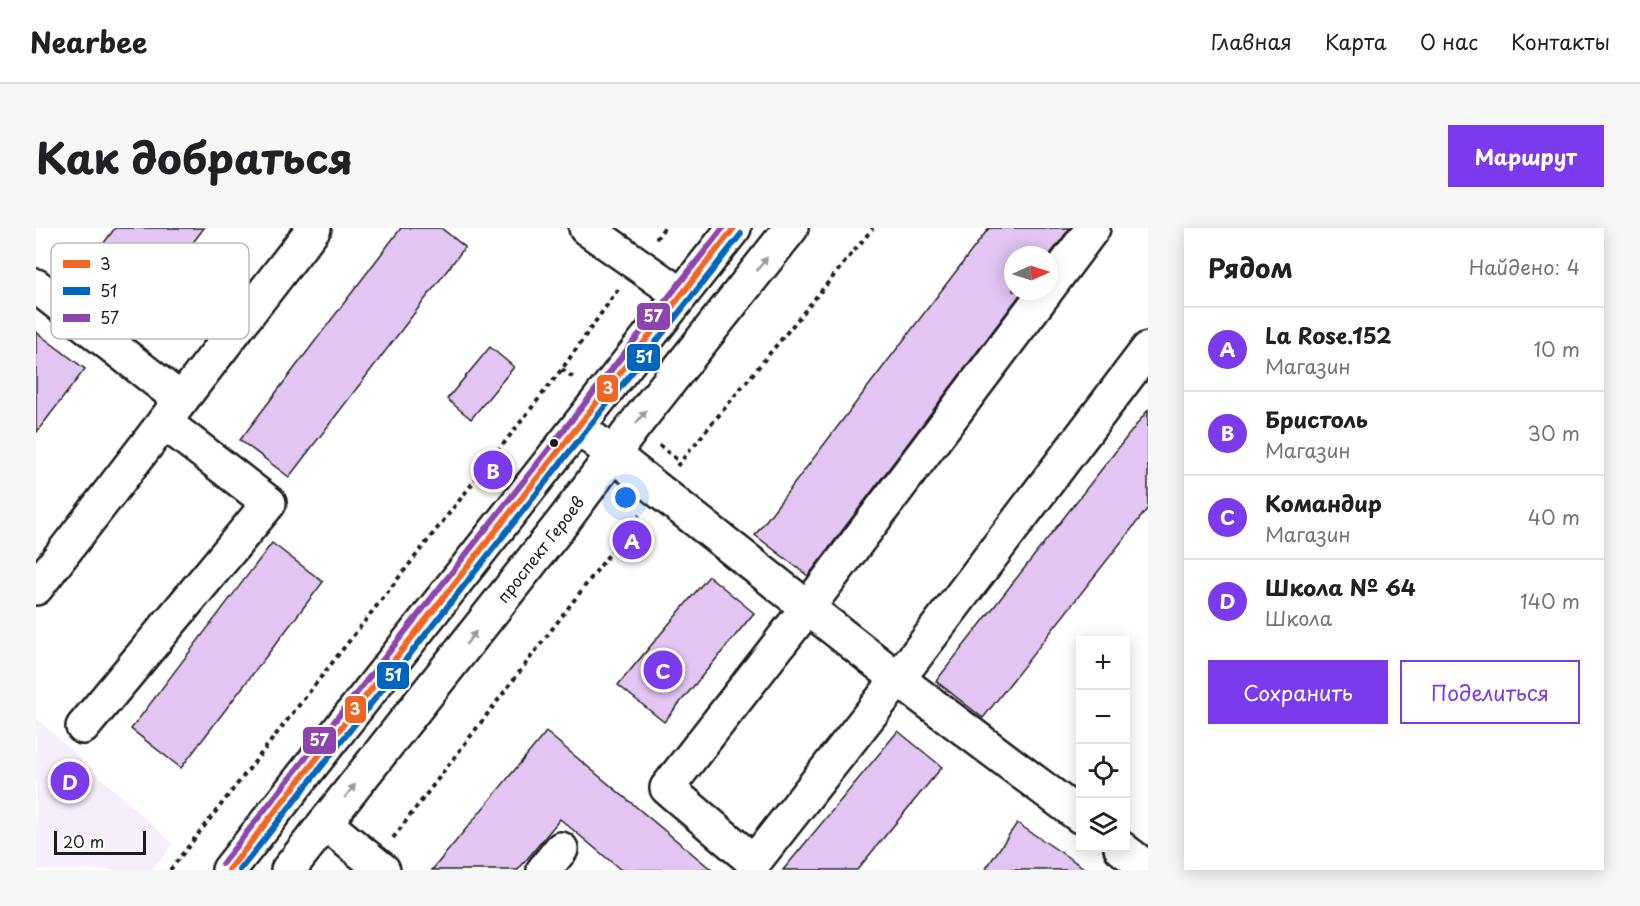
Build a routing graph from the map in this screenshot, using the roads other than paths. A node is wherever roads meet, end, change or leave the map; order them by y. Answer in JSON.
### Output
{"nodes":[{"id":1,"x":314,"y":228,"type":"edge"},
{"id":2,"x":586,"y":228,"type":"edge"},
{"id":3,"x":734,"y":228,"type":"edge"},
{"id":4,"x":791,"y":228,"type":"edge"},
{"id":5,"x":1093,"y":228,"type":"edge"},
{"id":6,"x":1058,"y":275,"type":"edge"},
{"id":7,"x":36,"y":286,"type":"edge"},
{"id":8,"x":681,"y":295,"type":"junction"},
{"id":9,"x":51,"y":300,"type":"edge"},
{"id":10,"x":1039,"y":300,"type":"edge"},
{"id":11,"x":249,"y":312,"type":"edge"},
{"id":12,"x":94,"y":339,"type":"edge"},
{"id":13,"x":228,"y":339,"type":"edge"},
{"id":14,"x":1148,"y":349,"type":"edge"},
{"id":15,"x":173,"y":411,"type":"junction"},
{"id":16,"x":578,"y":427,"type":"junction"},
{"id":17,"x":612,"y":455,"type":"junction"},
{"id":18,"x":36,"y":588,"type":"edge"},
{"id":19,"x":808,"y":607,"type":"junction"},
{"id":20,"x":898,"y":679,"type":"junction"},
{"id":21,"x":83,"y":727,"type":"dead end"},
{"id":22,"x":1076,"y":813,"type":"edge"},
{"id":23,"x":325,"y":823,"type":"junction"},
{"id":24,"x":1126,"y":852,"type":"edge"},
{"id":25,"x":379,"y":866,"type":"edge"},
{"id":26,"x":1148,"y":869,"type":"edge"},
{"id":27,"x":228,"y":870,"type":"edge"},
{"id":28,"x":288,"y":870,"type":"edge"}],
"edges":[{"from":1,"to":11,"type":"main road"},
{"from":2,"to":8,"type":"main road"},
{"from":3,"to":8,"type":"main road"},
{"from":17,"to":4,"type":"main road","name":"проспект Героев","one_way":true},
{"from":5,"to":6,"type":"main road"},
{"from":7,"to":9,"type":"main road"},
{"from":8,"to":16,"type":"main road"},
{"from":10,"to":19,"type":"main road"},
{"from":12,"to":15,"type":"main road"},
{"from":13,"to":15,"type":"main road"},
{"from":14,"to":20,"type":"main road"},
{"from":15,"to":18,"type":"main road"},
{"from":15,"to":21,"type":"main road"},
{"from":16,"to":17,"type":"main road"},
{"from":16,"to":27,"type":"main road"},
{"from":17,"to":19,"type":"main road"},
{"from":23,"to":17,"type":"main road","name":"проспект Героев","one_way":true},
{"from":19,"to":20,"type":"main road"},
{"from":19,"to":20,"type":"main road"},
{"from":20,"to":22,"type":"main road"},
{"from":23,"to":25,"type":"main road"},
{"from":23,"to":28,"type":"main road","name":"проспект Героев"},
{"from":24,"to":26,"type":"main road"}]}
